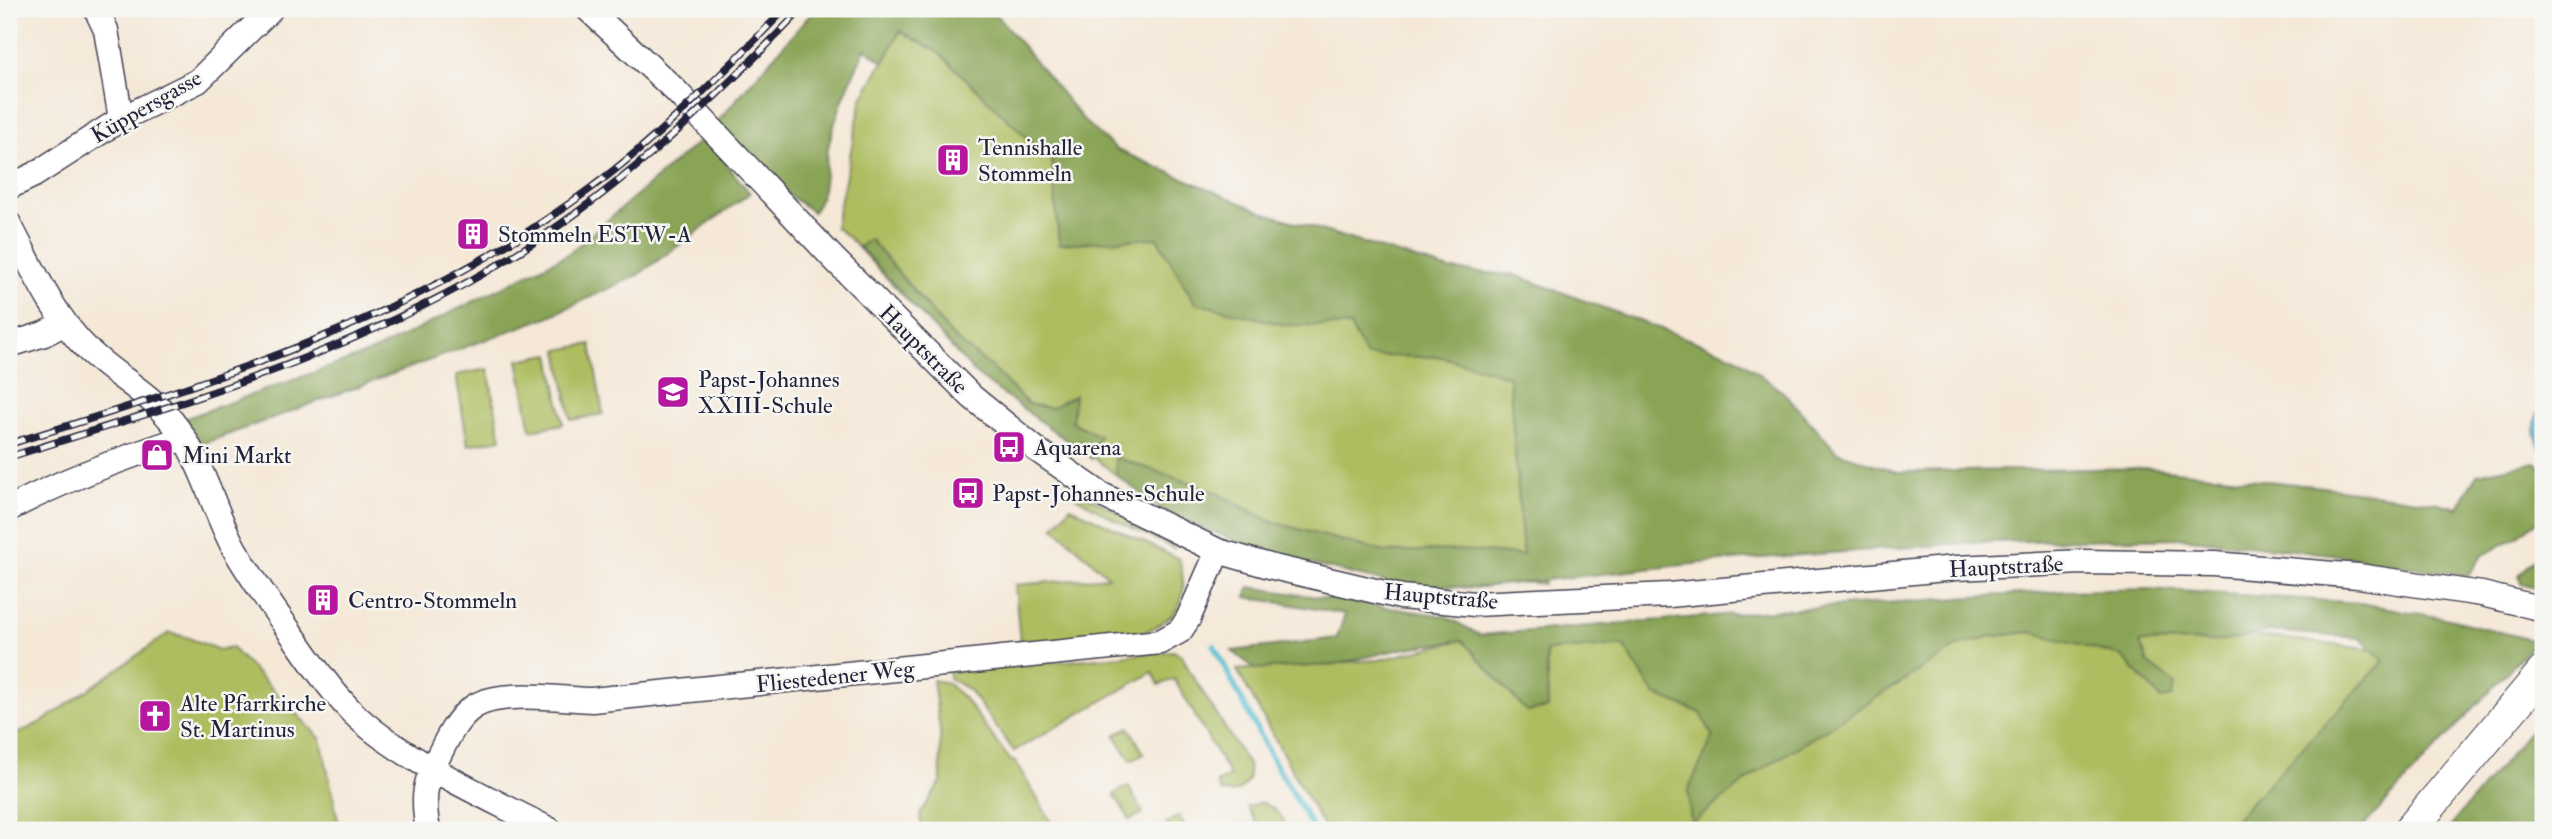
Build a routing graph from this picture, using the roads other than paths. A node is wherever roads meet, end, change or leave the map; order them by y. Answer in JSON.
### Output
{"nodes":[{"id":1,"x":96,"y":9,"type":"edge"},
{"id":2,"x":271,"y":9,"type":"edge"},
{"id":3,"x":588,"y":9,"type":"edge"},
{"id":4,"x":121,"y":119,"type":"junction"},
{"id":5,"x":9,"y":187,"type":"edge"},
{"id":6,"x":9,"y":224,"type":"edge"},
{"id":7,"x":65,"y":323,"type":"junction"},
{"id":8,"x":9,"y":345,"type":"edge"},
{"id":9,"x":184,"y":438,"type":"junction"},
{"id":10,"x":9,"y":509,"type":"edge"},
{"id":11,"x":1218,"y":551,"type":"junction"},
{"id":12,"x":2543,"y":609,"type":"edge"},
{"id":13,"x":2543,"y":672,"type":"edge"},
{"id":14,"x":432,"y":768,"type":"junction"},
{"id":15,"x":428,"y":830,"type":"edge"},
{"id":16,"x":550,"y":830,"type":"edge"},
{"id":17,"x":2410,"y":830,"type":"edge"}],
"edges":[{"from":1,"to":4,"type":"street"},
{"from":2,"to":4,"type":"street","name":"Küppersgasse"},
{"from":3,"to":11,"type":"street","name":"Hauptstraße"},
{"from":4,"to":5,"type":"street","name":"Küppersgasse"},
{"from":6,"to":7,"type":"street"},
{"from":7,"to":8,"type":"street"},
{"from":7,"to":9,"type":"street"},
{"from":9,"to":10,"type":"street"},
{"from":9,"to":14,"type":"street"},
{"from":11,"to":12,"type":"street","name":"Hauptstraße"},
{"from":11,"to":14,"type":"street","name":"Fliestedener Weg"},
{"from":13,"to":17,"type":"main road"},
{"from":14,"to":15,"type":"street","name":"Fliestedener Weg"},
{"from":14,"to":16,"type":"street"}]}
